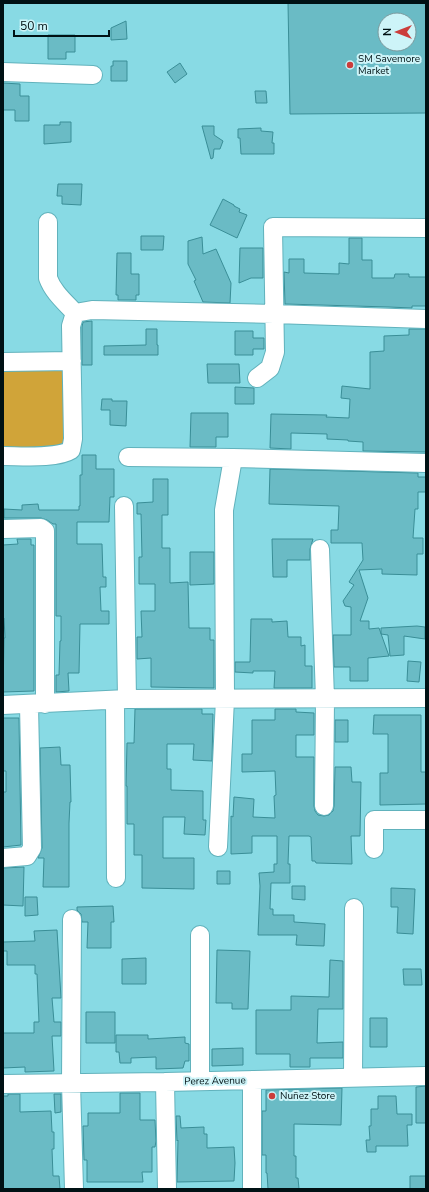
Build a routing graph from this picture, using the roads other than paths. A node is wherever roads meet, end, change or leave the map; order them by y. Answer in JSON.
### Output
{"nodes":[{"id":1,"x":3,"y":72,"type":"edge"},
{"id":2,"x":93,"y":74,"type":"dead end"},
{"id":3,"x":48,"y":222,"type":"dead end"},
{"id":4,"x":426,"y":228,"type":"edge"},
{"id":5,"x":75,"y":313,"type":"junction"},
{"id":6,"x":274,"y":314,"type":"junction"},
{"id":7,"x":426,"y":319,"type":"edge"},
{"id":8,"x":72,"y":361,"type":"junction"},
{"id":9,"x":3,"y":362,"type":"edge"},
{"id":10,"x":257,"y":378,"type":"dead end"},
{"id":11,"x":3,"y":456,"type":"edge"},
{"id":12,"x":128,"y":457,"type":"dead end"},
{"id":13,"x":426,"y":463,"type":"edge"},
{"id":14,"x":232,"y":464,"type":"dead end"},
{"id":15,"x":124,"y":506,"type":"dead end"},
{"id":16,"x":3,"y":529,"type":"edge"},
{"id":17,"x":320,"y":549,"type":"dead end"},
{"id":18,"x":426,"y":698,"type":"edge"},
{"id":19,"x":225,"y":699,"type":"junction"},
{"id":20,"x":325,"y":699,"type":"junction"},
{"id":21,"x":121,"y":700,"type":"junction"},
{"id":22,"x":37,"y":704,"type":"junction"},
{"id":23,"x":3,"y":705,"type":"edge"},
{"id":24,"x":324,"y":806,"type":"dead end"},
{"id":25,"x":426,"y":820,"type":"edge"},
{"id":26,"x":218,"y":847,"type":"dead end"},
{"id":27,"x":374,"y":849,"type":"dead end"},
{"id":28,"x":3,"y":858,"type":"edge"},
{"id":29,"x":116,"y":878,"type":"dead end"},
{"id":30,"x":354,"y":908,"type":"dead end"},
{"id":31,"x":72,"y":919,"type":"dead end"},
{"id":32,"x":200,"y":935,"type":"dead end"},
{"id":33,"x":426,"y":1076,"type":"edge"},
{"id":34,"x":353,"y":1078,"type":"junction"},
{"id":35,"x":252,"y":1080,"type":"junction"},
{"id":36,"x":200,"y":1081,"type":"junction"},
{"id":37,"x":165,"y":1082,"type":"junction"},
{"id":38,"x":71,"y":1083,"type":"junction"},
{"id":39,"x":3,"y":1084,"type":"edge"},
{"id":40,"x":74,"y":1189,"type":"edge"},
{"id":41,"x":167,"y":1189,"type":"edge"},
{"id":42,"x":252,"y":1189,"type":"edge"}],
"edges":[{"from":1,"to":2,"type":"street"},
{"from":3,"to":5,"type":"street"},
{"from":4,"to":6,"type":"street"},
{"from":5,"to":6,"type":"street"},
{"from":5,"to":8,"type":"street"},
{"from":6,"to":7,"type":"street"},
{"from":6,"to":10,"type":"street"},
{"from":8,"to":9,"type":"street"},
{"from":8,"to":11,"type":"street"},
{"from":12,"to":13,"type":"street"},
{"from":14,"to":19,"type":"street"},
{"from":15,"to":21,"type":"street"},
{"from":16,"to":22,"type":"street"},
{"from":17,"to":20,"type":"street"},
{"from":18,"to":20,"type":"street"},
{"from":19,"to":20,"type":"street"},
{"from":19,"to":21,"type":"street"},
{"from":19,"to":26,"type":"street"},
{"from":20,"to":24,"type":"street"},
{"from":21,"to":22,"type":"street"},
{"from":21,"to":29,"type":"street"},
{"from":22,"to":23,"type":"street"},
{"from":22,"to":28,"type":"street"},
{"from":25,"to":27,"type":"street"},
{"from":30,"to":34,"type":"street"},
{"from":31,"to":38,"type":"street"},
{"from":32,"to":36,"type":"street"},
{"from":33,"to":34,"type":"street","name":"Perez Avenue"},
{"from":34,"to":35,"type":"street","name":"Perez Avenue"},
{"from":35,"to":36,"type":"street","name":"Perez Avenue"},
{"from":35,"to":42,"type":"street"},
{"from":36,"to":37,"type":"street","name":"Perez Avenue"},
{"from":37,"to":38,"type":"street","name":"Perez Avenue"},
{"from":37,"to":41,"type":"street"},
{"from":38,"to":39,"type":"street","name":"Perez Avenue"},
{"from":38,"to":40,"type":"street"}]}
